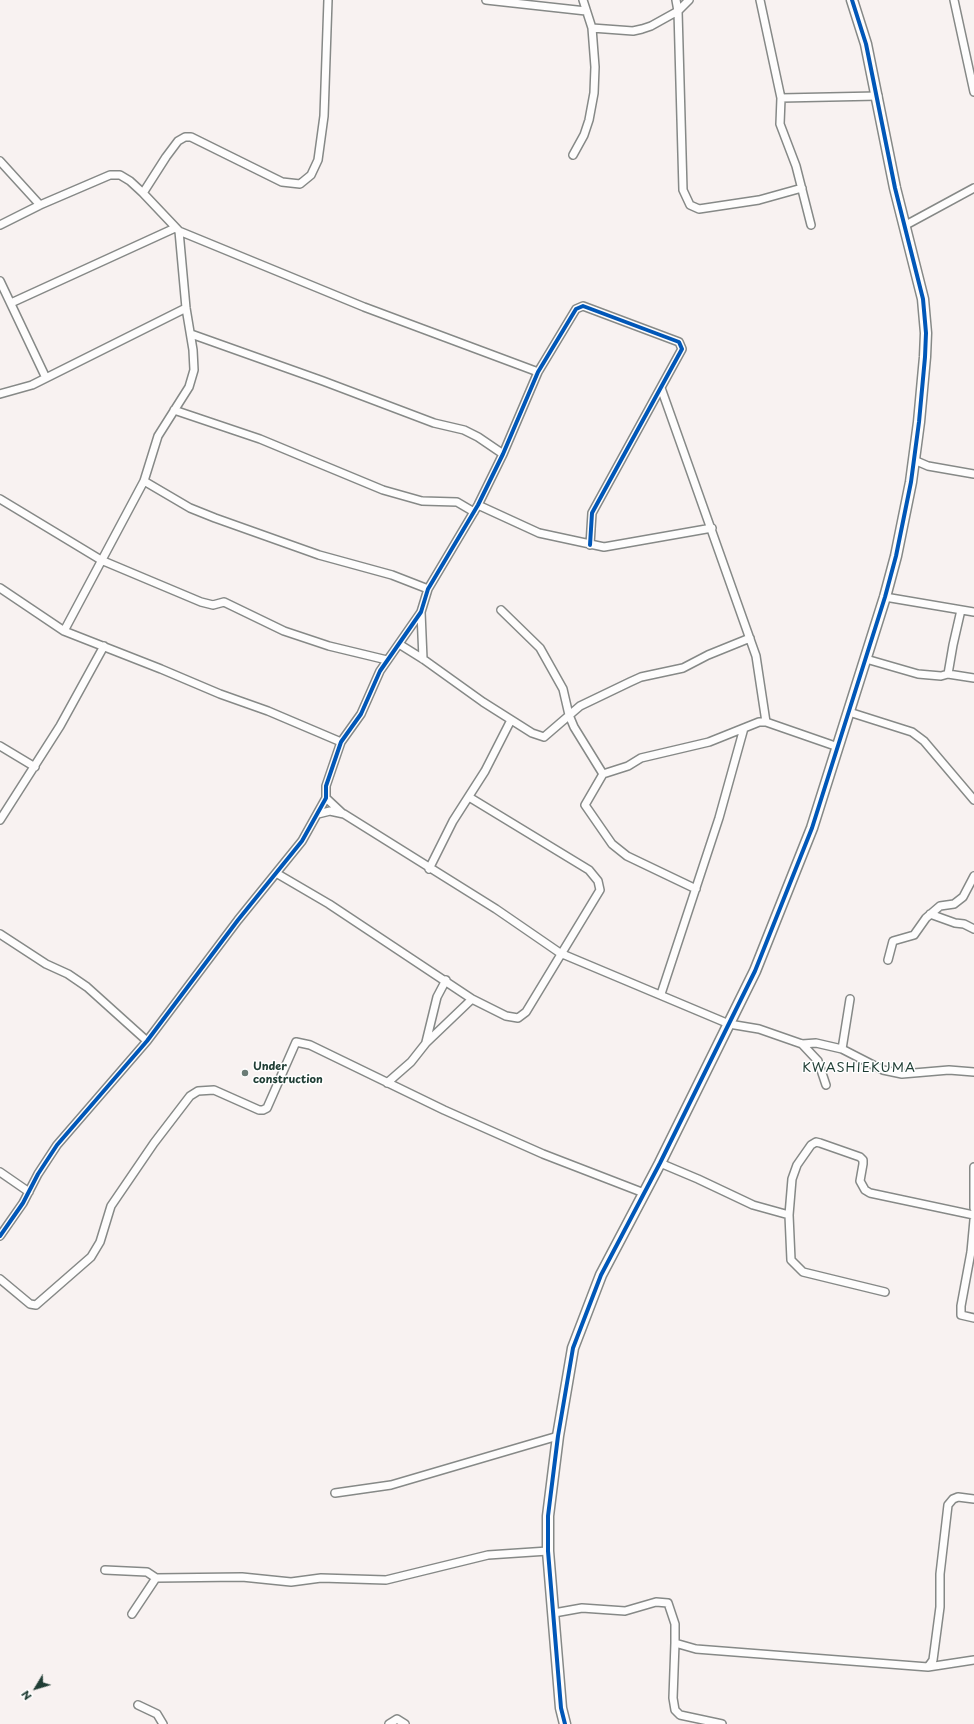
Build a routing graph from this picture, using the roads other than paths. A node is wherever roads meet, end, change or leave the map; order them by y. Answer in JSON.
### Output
{"nodes":[{"id":1,"x":328,"y":0,"type":"edge"},
{"id":2,"x":486,"y":0,"type":"edge"},
{"id":3,"x":583,"y":0,"type":"edge"},
{"id":4,"x":676,"y":0,"type":"edge"},
{"id":5,"x":689,"y":0,"type":"edge"},
{"id":6,"x":760,"y":0,"type":"edge"},
{"id":7,"x":852,"y":0,"type":"edge"},
{"id":8,"x":954,"y":0,"type":"edge"},
{"id":9,"x":586,"y":11,"type":"junction"},
{"id":10,"x":678,"y":11,"type":"junction"},
{"id":11,"x":592,"y":28,"type":"junction"},
{"id":12,"x":974,"y":92,"type":"edge"},
{"id":13,"x":878,"y":96,"type":"junction"},
{"id":14,"x":781,"y":98,"type":"junction"},
{"id":15,"x":573,"y":156,"type":"dead end"},
{"id":16,"x":0,"y":161,"type":"edge"},
{"id":17,"x":802,"y":188,"type":"junction"},
{"id":18,"x":974,"y":188,"type":"edge"},
{"id":19,"x":143,"y":193,"type":"junction"},
{"id":20,"x":40,"y":205,"type":"junction"},
{"id":21,"x":0,"y":225,"type":"edge"},
{"id":22,"x":811,"y":225,"type":"dead end"},
{"id":23,"x":904,"y":226,"type":"junction"},
{"id":24,"x":177,"y":230,"type":"junction"},
{"id":25,"x":0,"y":281,"type":"edge"},
{"id":26,"x":11,"y":304,"type":"junction"},
{"id":27,"x":186,"y":308,"type":"junction"},
{"id":28,"x":191,"y":334,"type":"junction"},
{"id":29,"x":538,"y":372,"type":"junction"},
{"id":30,"x":46,"y":378,"type":"junction"},
{"id":31,"x":661,"y":388,"type":"junction"},
{"id":32,"x":0,"y":394,"type":"edge"},
{"id":33,"x":174,"y":410,"type":"junction"},
{"id":34,"x":503,"y":454,"type":"junction"},
{"id":35,"x":914,"y":460,"type":"junction"},
{"id":36,"x":974,"y":474,"type":"edge"},
{"id":37,"x":144,"y":481,"type":"junction"},
{"id":38,"x":0,"y":500,"type":"edge"},
{"id":39,"x":476,"y":509,"type":"junction"},
{"id":40,"x":712,"y":528,"type":"junction"},
{"id":41,"x":590,"y":545,"type":"junction"},
{"id":42,"x":101,"y":560,"type":"junction"},
{"id":43,"x":0,"y":588,"type":"edge"},
{"id":44,"x":428,"y":588,"type":"junction"},
{"id":45,"x":885,"y":597,"type":"junction"},
{"id":46,"x":501,"y":610,"type":"dead end"},
{"id":47,"x":961,"y":610,"type":"junction"},
{"id":48,"x":421,"y":612,"type":"junction"},
{"id":49,"x":974,"y":612,"type":"edge"},
{"id":50,"x":64,"y":631,"type":"junction"},
{"id":51,"x":750,"y":638,"type":"junction"},
{"id":52,"x":398,"y":644,"type":"junction"},
{"id":53,"x":104,"y":646,"type":"junction"},
{"id":54,"x":423,"y":658,"type":"junction"},
{"id":55,"x":866,"y":659,"type":"junction"},
{"id":56,"x":387,"y":660,"type":"junction"},
{"id":57,"x":948,"y":674,"type":"junction"},
{"id":58,"x":974,"y":678,"type":"edge"},
{"id":59,"x":849,"y":712,"type":"junction"},
{"id":60,"x":569,"y":715,"type":"junction"},
{"id":61,"x":511,"y":720,"type":"junction"},
{"id":62,"x":766,"y":722,"type":"junction"},
{"id":63,"x":744,"y":728,"type":"junction"},
{"id":64,"x":341,"y":742,"type":"junction"},
{"id":65,"x":0,"y":746,"type":"edge"},
{"id":66,"x":838,"y":746,"type":"junction"},
{"id":67,"x":35,"y":767,"type":"junction"},
{"id":68,"x":603,"y":774,"type":"junction"},
{"id":69,"x":469,"y":797,"type":"junction"},
{"id":70,"x":326,"y":798,"type":"junction"},
{"id":71,"x":974,"y":800,"type":"edge"},
{"id":72,"x":318,"y":814,"type":"junction"},
{"id":73,"x":344,"y":814,"type":"junction"},
{"id":74,"x":0,"y":820,"type":"edge"},
{"id":75,"x":429,"y":869,"type":"junction"},
{"id":76,"x":276,"y":873,"type":"junction"},
{"id":77,"x":974,"y":876,"type":"edge"},
{"id":78,"x":696,"y":889,"type":"junction"},
{"id":79,"x":930,"y":914,"type":"junction"},
{"id":80,"x":974,"y":929,"type":"edge"},
{"id":81,"x":0,"y":934,"type":"edge"},
{"id":82,"x":560,"y":953,"type":"junction"},
{"id":83,"x":888,"y":960,"type":"dead end"},
{"id":84,"x":446,"y":980,"type":"junction"},
{"id":85,"x":661,"y":994,"type":"junction"},
{"id":86,"x":472,"y":999,"type":"junction"},
{"id":87,"x":850,"y":999,"type":"dead end"},
{"id":88,"x":729,"y":1024,"type":"junction"},
{"id":89,"x":147,"y":1041,"type":"junction"},
{"id":90,"x":426,"y":1042,"type":"junction"},
{"id":91,"x":802,"y":1044,"type":"junction"},
{"id":92,"x":842,"y":1049,"type":"junction"},
{"id":93,"x":974,"y":1072,"type":"edge"},
{"id":94,"x":387,"y":1083,"type":"junction"},
{"id":95,"x":826,"y":1085,"type":"dead end"},
{"id":96,"x":660,"y":1163,"type":"junction"},
{"id":97,"x":974,"y":1167,"type":"edge"},
{"id":98,"x":0,"y":1172,"type":"edge"},
{"id":99,"x":28,"y":1192,"type":"junction"},
{"id":100,"x":644,"y":1193,"type":"junction"},
{"id":101,"x":974,"y":1208,"type":"edge"},
{"id":102,"x":789,"y":1215,"type":"junction"},
{"id":103,"x":974,"y":1215,"type":"edge"},
{"id":104,"x":974,"y":1220,"type":"edge"},
{"id":105,"x":0,"y":1236,"type":"edge"},
{"id":106,"x":0,"y":1279,"type":"edge"},
{"id":107,"x":885,"y":1292,"type":"dead end"},
{"id":108,"x":974,"y":1318,"type":"edge"},
{"id":109,"x":558,"y":1436,"type":"junction"},
{"id":110,"x":335,"y":1493,"type":"dead end"},
{"id":111,"x":974,"y":1499,"type":"edge"},
{"id":112,"x":548,"y":1551,"type":"junction"},
{"id":113,"x":105,"y":1570,"type":"dead end"},
{"id":114,"x":156,"y":1578,"type":"junction"},
{"id":115,"x":554,"y":1612,"type":"junction"},
{"id":116,"x":132,"y":1614,"type":"dead end"},
{"id":117,"x":675,"y":1643,"type":"junction"},
{"id":118,"x":974,"y":1660,"type":"edge"},
{"id":119,"x":928,"y":1666,"type":"junction"},
{"id":120,"x":138,"y":1705,"type":"dead end"},
{"id":121,"x":164,"y":1724,"type":"edge"},
{"id":122,"x":389,"y":1724,"type":"edge"},
{"id":123,"x":405,"y":1724,"type":"edge"},
{"id":124,"x":565,"y":1724,"type":"edge"},
{"id":125,"x":722,"y":1724,"type":"edge"}],
"edges":[{"from":1,"to":19,"type":"street"},
{"from":2,"to":9,"type":"street"},
{"from":3,"to":9,"type":"street"},
{"from":4,"to":10,"type":"street"},
{"from":5,"to":10,"type":"street"},
{"from":6,"to":14,"type":"street"},
{"from":7,"to":13,"type":"street"},
{"from":8,"to":12,"type":"street"},
{"from":9,"to":11,"type":"street"},
{"from":10,"to":11,"type":"street"},
{"from":10,"to":17,"type":"street"},
{"from":11,"to":15,"type":"street"},
{"from":13,"to":14,"type":"street"},
{"from":13,"to":23,"type":"street"},
{"from":14,"to":17,"type":"street"},
{"from":16,"to":20,"type":"street"},
{"from":17,"to":22,"type":"street"},
{"from":18,"to":23,"type":"street"},
{"from":19,"to":20,"type":"street"},
{"from":19,"to":24,"type":"street"},
{"from":20,"to":21,"type":"street"},
{"from":23,"to":35,"type":"street"},
{"from":24,"to":26,"type":"street"},
{"from":24,"to":27,"type":"street"},
{"from":24,"to":29,"type":"street"},
{"from":25,"to":26,"type":"street"},
{"from":26,"to":30,"type":"street"},
{"from":27,"to":28,"type":"street"},
{"from":27,"to":30,"type":"street"},
{"from":28,"to":33,"type":"street"},
{"from":28,"to":34,"type":"street"},
{"from":29,"to":31,"type":"street"},
{"from":29,"to":34,"type":"street"},
{"from":30,"to":32,"type":"street"},
{"from":31,"to":40,"type":"street"},
{"from":31,"to":41,"type":"street"},
{"from":33,"to":37,"type":"street"},
{"from":33,"to":39,"type":"street"},
{"from":34,"to":39,"type":"street"},
{"from":35,"to":36,"type":"street"},
{"from":35,"to":45,"type":"street"},
{"from":37,"to":42,"type":"street"},
{"from":37,"to":44,"type":"street"},
{"from":38,"to":42,"type":"street"},
{"from":39,"to":41,"type":"street"},
{"from":39,"to":44,"type":"street"},
{"from":40,"to":41,"type":"street"},
{"from":40,"to":51,"type":"street"},
{"from":42,"to":50,"type":"street"},
{"from":42,"to":56,"type":"street"},
{"from":43,"to":50,"type":"street"},
{"from":44,"to":48,"type":"street"},
{"from":45,"to":47,"type":"street"},
{"from":45,"to":55,"type":"street"},
{"from":46,"to":60,"type":"street"},
{"from":47,"to":49,"type":"street"},
{"from":47,"to":57,"type":"street"},
{"from":48,"to":52,"type":"street"},
{"from":48,"to":54,"type":"street"},
{"from":50,"to":53,"type":"street"},
{"from":51,"to":60,"type":"street"},
{"from":51,"to":62,"type":"street"},
{"from":52,"to":54,"type":"street"},
{"from":52,"to":56,"type":"street"},
{"from":53,"to":64,"type":"street"},
{"from":53,"to":67,"type":"street"},
{"from":54,"to":61,"type":"street"},
{"from":55,"to":57,"type":"street"},
{"from":55,"to":59,"type":"street"},
{"from":56,"to":64,"type":"street"},
{"from":57,"to":58,"type":"street"},
{"from":59,"to":66,"type":"street"},
{"from":59,"to":71,"type":"street"},
{"from":60,"to":61,"type":"street"},
{"from":60,"to":68,"type":"street"},
{"from":61,"to":69,"type":"street"},
{"from":62,"to":63,"type":"street"},
{"from":62,"to":66,"type":"street"},
{"from":63,"to":68,"type":"street"},
{"from":63,"to":78,"type":"street"},
{"from":64,"to":70,"type":"street"},
{"from":65,"to":67,"type":"street"},
{"from":66,"to":88,"type":"street"},
{"from":67,"to":74,"type":"street"},
{"from":68,"to":78,"type":"street"},
{"from":69,"to":75,"type":"street"},
{"from":69,"to":82,"type":"street"},
{"from":70,"to":72,"type":"street"},
{"from":70,"to":73,"type":"street"},
{"from":72,"to":73,"type":"street"},
{"from":72,"to":76,"type":"street"},
{"from":73,"to":75,"type":"street"},
{"from":75,"to":82,"type":"street"},
{"from":76,"to":84,"type":"street"},
{"from":76,"to":89,"type":"street"},
{"from":77,"to":79,"type":"street"},
{"from":78,"to":85,"type":"street"},
{"from":79,"to":80,"type":"street"},
{"from":79,"to":83,"type":"street"},
{"from":81,"to":89,"type":"street"},
{"from":82,"to":85,"type":"street"},
{"from":82,"to":86,"type":"street"},
{"from":84,"to":86,"type":"street"},
{"from":84,"to":90,"type":"street"},
{"from":85,"to":88,"type":"street"},
{"from":86,"to":90,"type":"street"},
{"from":87,"to":92,"type":"street"},
{"from":88,"to":91,"type":"street"},
{"from":88,"to":96,"type":"street"},
{"from":89,"to":99,"type":"street"},
{"from":90,"to":94,"type":"street"},
{"from":91,"to":92,"type":"street"},
{"from":91,"to":95,"type":"street"},
{"from":92,"to":93,"type":"street"},
{"from":94,"to":100,"type":"street"},
{"from":94,"to":106,"type":"street"},
{"from":96,"to":100,"type":"street"},
{"from":96,"to":102,"type":"street"},
{"from":97,"to":101,"type":"street"},
{"from":98,"to":99,"type":"street"},
{"from":99,"to":105,"type":"street"},
{"from":100,"to":109,"type":"street"},
{"from":102,"to":103,"type":"street"},
{"from":102,"to":107,"type":"street"},
{"from":104,"to":108,"type":"street"},
{"from":109,"to":110,"type":"street"},
{"from":109,"to":112,"type":"street"},
{"from":111,"to":119,"type":"street"},
{"from":112,"to":114,"type":"street"},
{"from":112,"to":115,"type":"street"},
{"from":113,"to":114,"type":"street"},
{"from":114,"to":116,"type":"street"},
{"from":115,"to":117,"type":"street"},
{"from":115,"to":124,"type":"street"},
{"from":117,"to":119,"type":"street"},
{"from":117,"to":125,"type":"street"},
{"from":118,"to":119,"type":"street"},
{"from":120,"to":121,"type":"street"},
{"from":122,"to":123,"type":"street"}]}
